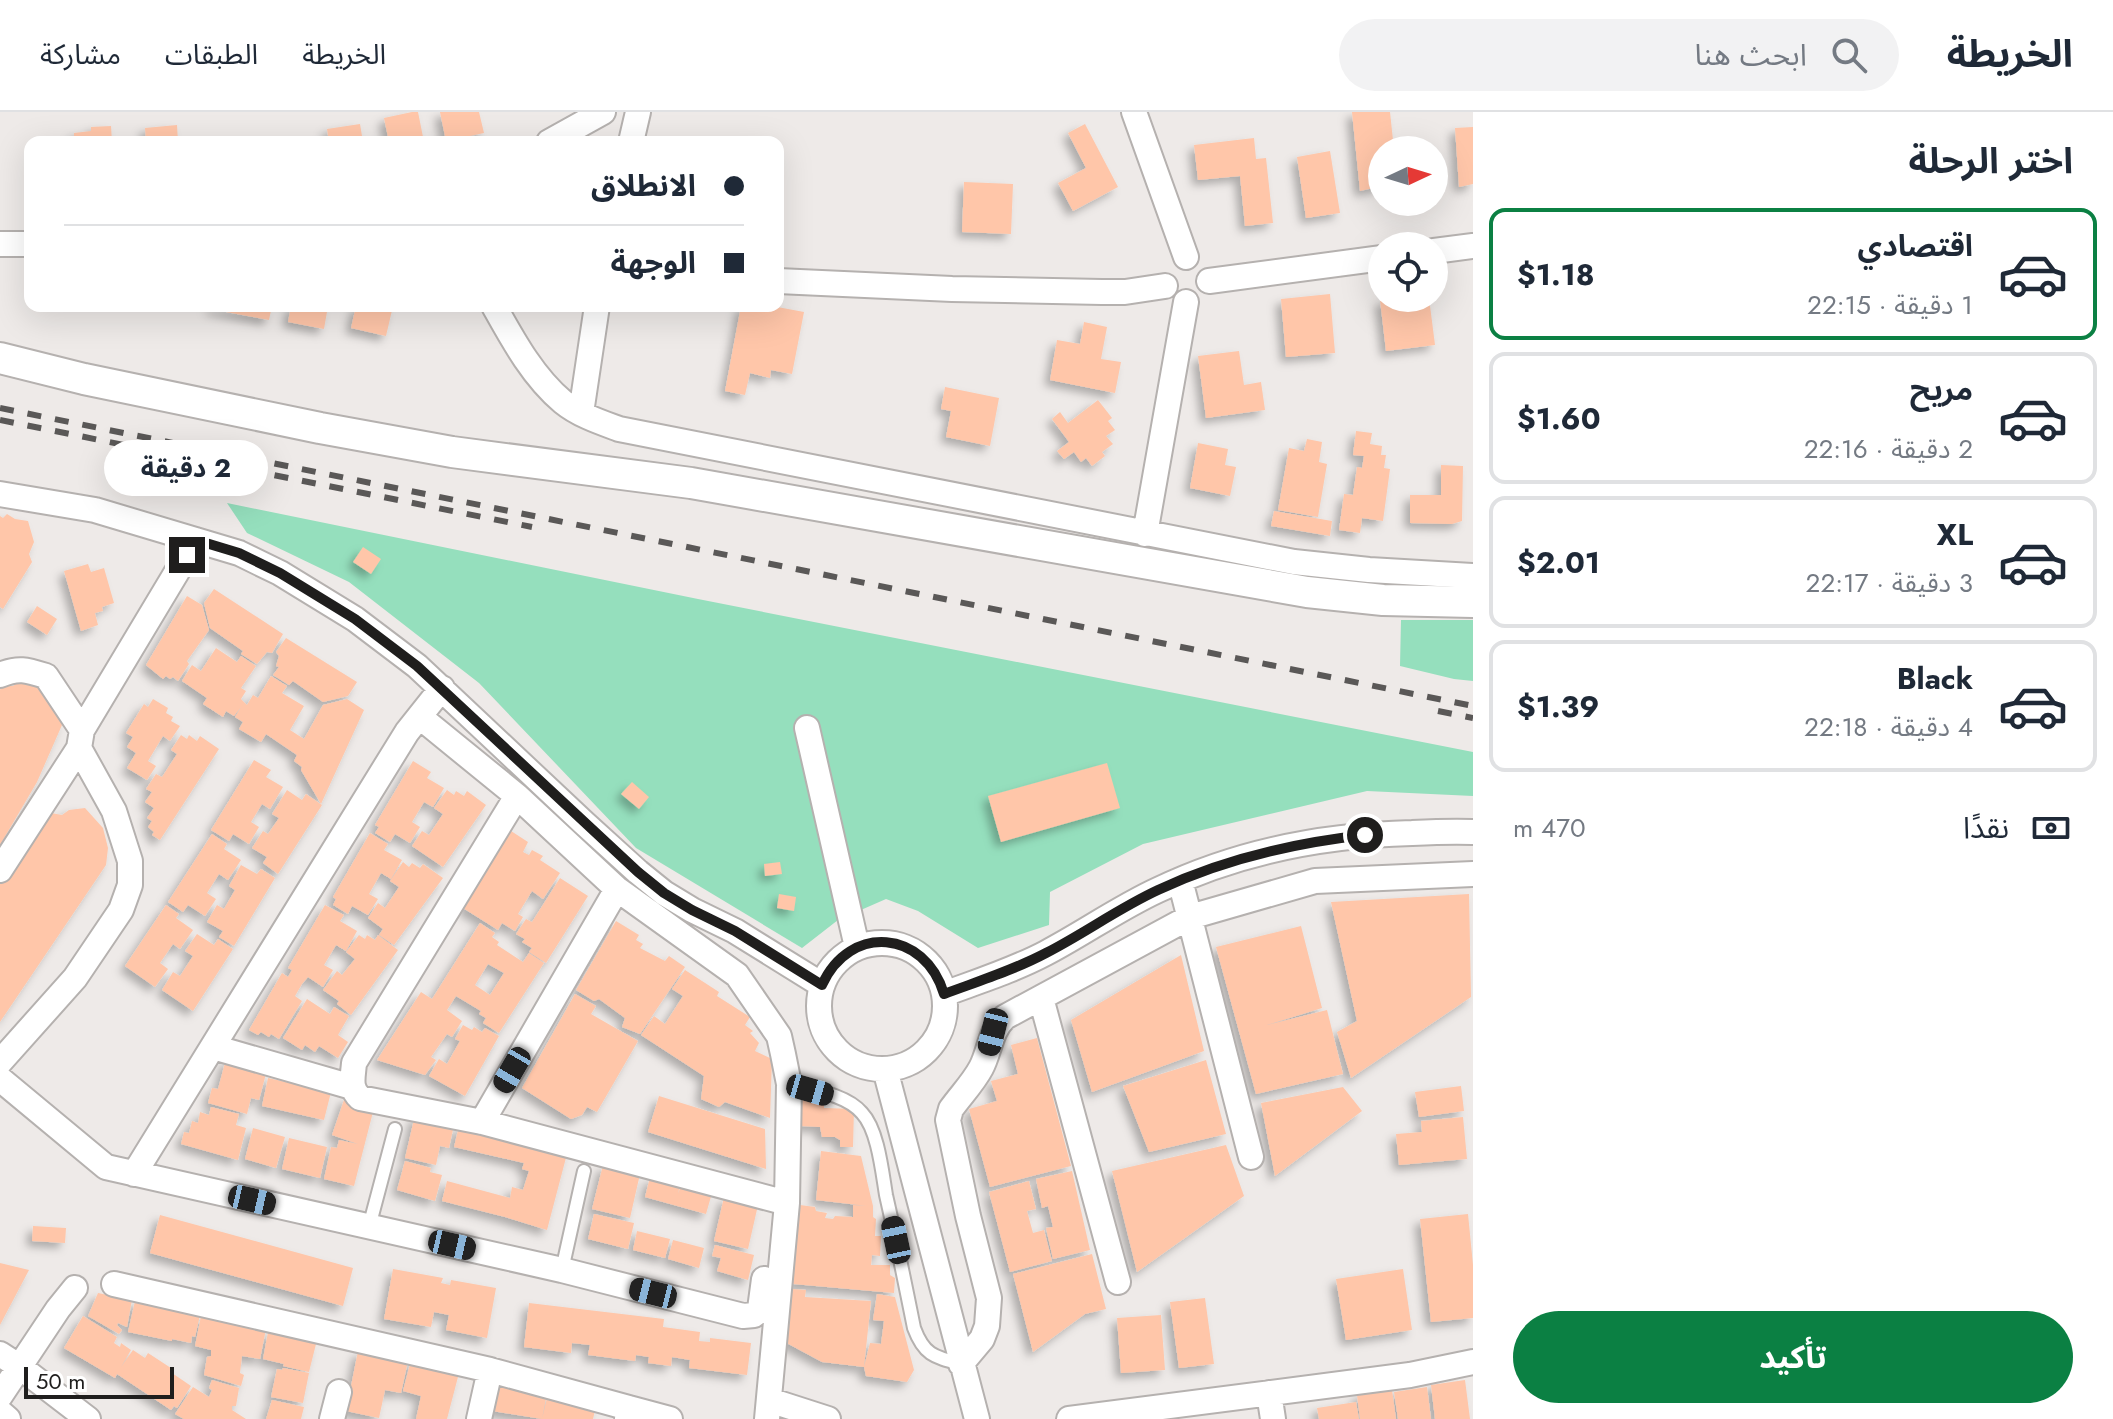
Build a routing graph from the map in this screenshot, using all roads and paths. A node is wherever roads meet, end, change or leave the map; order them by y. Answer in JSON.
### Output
{"nodes":[{"id":1,"x":603,"y":112,"type":"edge"},
{"id":2,"x":638,"y":112,"type":"edge"},
{"id":3,"x":1134,"y":112,"type":"edge"},
{"id":4,"x":560,"y":136,"type":"edge"},
{"id":5,"x":632,"y":136,"type":"edge"},
{"id":6,"x":0,"y":244,"type":"edge"},
{"id":7,"x":24,"y":244,"type":"edge"},
{"id":8,"x":1473,"y":246,"type":"edge"},
{"id":9,"x":1448,"y":249,"type":"edge"},
{"id":10,"x":1186,"y":257,"type":"junction"},
{"id":11,"x":1368,"y":260,"type":"edge"},
{"id":12,"x":784,"y":281,"type":"edge"},
{"id":13,"x":1209,"y":281,"type":"junction"},
{"id":14,"x":1165,"y":286,"type":"junction"},
{"id":15,"x":1186,"y":302,"type":"junction"},
{"id":16,"x":498,"y":312,"type":"edge"},
{"id":17,"x":596,"y":312,"type":"edge"},
{"id":18,"x":0,"y":358,"type":"edge"},
{"id":19,"x":581,"y":413,"type":"junction"},
{"id":20,"x":0,"y":494,"type":"edge"},
{"id":21,"x":1145,"y":534,"type":"junction"},
{"id":22,"x":196,"y":540,"type":"junction"},
{"id":23,"x":1473,"y":576,"type":"edge"},
{"id":24,"x":1473,"y":602,"type":"edge"},
{"id":25,"x":0,"y":675,"type":"edge"},
{"id":26,"x":442,"y":688,"type":"junction"},
{"id":27,"x":420,"y":717,"type":"junction"},
{"id":28,"x":807,"y":728,"type":"dead end"},
{"id":29,"x":81,"y":739,"type":"junction"},
{"id":30,"x":517,"y":796,"type":"junction"},
{"id":31,"x":1473,"y":832,"type":"edge"},
{"id":32,"x":1310,"y":842,"type":"junction"},
{"id":33,"x":0,"y":870,"type":"edge"},
{"id":34,"x":1473,"y":874,"type":"edge"},
{"id":35,"x":1180,"y":880,"type":"junction"},
{"id":36,"x":1315,"y":881,"type":"junction"},
{"id":37,"x":617,"y":889,"type":"junction"},
{"id":38,"x":1190,"y":917,"type":"junction"},
{"id":39,"x":857,"y":947,"type":"junction"},
{"id":40,"x":822,"y":985,"type":"junction"},
{"id":41,"x":944,"y":994,"type":"junction"},
{"id":42,"x":1041,"y":998,"type":"junction"},
{"id":43,"x":213,"y":1047,"type":"junction"},
{"id":44,"x":0,"y":1062,"type":"edge"},
{"id":45,"x":885,"y":1069,"type":"junction"},
{"id":46,"x":0,"y":1079,"type":"edge"},
{"id":47,"x":789,"y":1084,"type":"junction"},
{"id":48,"x":352,"y":1087,"type":"junction"},
{"id":49,"x":482,"y":1122,"type":"junction"},
{"id":50,"x":395,"y":1129,"type":"dead end"},
{"id":51,"x":1251,"y":1157,"type":"dead end"},
{"id":52,"x":584,"y":1171,"type":"dead end"},
{"id":53,"x":134,"y":1174,"type":"junction"},
{"id":54,"x":780,"y":1202,"type":"junction"},
{"id":55,"x":968,"y":1216,"type":"junction"},
{"id":56,"x":369,"y":1227,"type":"junction"},
{"id":57,"x":926,"y":1227,"type":"junction"},
{"id":58,"x":562,"y":1270,"type":"junction"},
{"id":59,"x":1118,"y":1282,"type":"dead end"},
{"id":60,"x":114,"y":1284,"type":"dead end"},
{"id":61,"x":75,"y":1288,"type":"dead end"},
{"id":62,"x":10,"y":1360,"type":"edge"},
{"id":63,"x":1473,"y":1362,"type":"edge"},
{"id":64,"x":961,"y":1364,"type":"junction"},
{"id":65,"x":490,"y":1370,"type":"junction"},
{"id":66,"x":339,"y":1392,"type":"dead end"},
{"id":67,"x":1269,"y":1393,"type":"junction"},
{"id":68,"x":0,"y":1396,"type":"edge"},
{"id":69,"x":768,"y":1410,"type":"edge"},
{"id":70,"x":0,"y":1412,"type":"edge"},
{"id":71,"x":628,"y":1414,"type":"edge"},
{"id":72,"x":8,"y":1419,"type":"edge"},
{"id":73,"x":88,"y":1419,"type":"edge"},
{"id":74,"x":332,"y":1419,"type":"edge"},
{"id":75,"x":479,"y":1419,"type":"edge"},
{"id":76,"x":670,"y":1419,"type":"edge"},
{"id":77,"x":828,"y":1419,"type":"edge"},
{"id":78,"x":977,"y":1419,"type":"edge"},
{"id":79,"x":1069,"y":1419,"type":"edge"},
{"id":80,"x":1273,"y":1419,"type":"edge"}],
"edges":[{"from":1,"to":4,"type":"street"},
{"from":2,"to":5,"type":"street"},
{"from":3,"to":10,"type":"street"},
{"from":6,"to":7,"type":"street"},
{"from":8,"to":9,"type":"street"},
{"from":10,"to":13,"type":"street"},
{"from":10,"to":14,"type":"street"},
{"from":11,"to":13,"type":"street"},
{"from":12,"to":14,"type":"street"},
{"from":13,"to":15,"type":"street"},
{"from":14,"to":15,"type":"street"},
{"from":15,"to":21,"type":"street"},
{"from":16,"to":19,"type":"street"},
{"from":17,"to":19,"type":"street"},
{"from":18,"to":24,"type":"street"},
{"from":19,"to":21,"type":"street"},
{"from":20,"to":22,"type":"street"},
{"from":21,"to":23,"type":"street"},
{"from":22,"to":26,"type":"street"},
{"from":22,"to":29,"type":"street"},
{"from":25,"to":29,"type":"street"},
{"from":26,"to":27,"type":"street"},
{"from":26,"to":40,"type":"street"},
{"from":27,"to":30,"type":"street"},
{"from":27,"to":43,"type":"street"},
{"from":28,"to":39,"type":"street"},
{"from":29,"to":33,"type":"street"},
{"from":29,"to":44,"type":"street"},
{"from":30,"to":37,"type":"street"},
{"from":30,"to":48,"type":"street"},
{"from":31,"to":32,"type":"street"},
{"from":32,"to":35,"type":"street"},
{"from":32,"to":36,"type":"street"},
{"from":34,"to":36,"type":"street"},
{"from":35,"to":38,"type":"street"},
{"from":35,"to":41,"type":"street"},
{"from":36,"to":38,"type":"street"},
{"from":37,"to":47,"type":"street"},
{"from":37,"to":49,"type":"street"},
{"from":38,"to":42,"type":"street"},
{"from":38,"to":51,"type":"street"},
{"from":39,"to":40,"type":"street"},
{"from":39,"to":41,"type":"street"},
{"from":40,"to":45,"type":"street"},
{"from":41,"to":45,"type":"street"},
{"from":42,"to":55,"type":"street"},
{"from":42,"to":59,"type":"street"},
{"from":43,"to":48,"type":"street"},
{"from":43,"to":53,"type":"street"},
{"from":45,"to":57,"type":"street"},
{"from":46,"to":53,"type":"street"},
{"from":47,"to":54,"type":"street"},
{"from":47,"to":64,"type":"lane"},
{"from":48,"to":49,"type":"street"},
{"from":49,"to":54,"type":"street"},
{"from":50,"to":56,"type":"lane"},
{"from":52,"to":58,"type":"lane"},
{"from":53,"to":56,"type":"street"},
{"from":54,"to":58,"type":"street"},
{"from":54,"to":69,"type":"street"},
{"from":55,"to":57,"type":"street"},
{"from":55,"to":64,"type":"street"},
{"from":56,"to":58,"type":"street"},
{"from":57,"to":64,"type":"street"},
{"from":60,"to":65,"type":"street"},
{"from":61,"to":62,"type":"street"},
{"from":62,"to":68,"type":"street"},
{"from":62,"to":73,"type":"street"},
{"from":63,"to":67,"type":"street"},
{"from":64,"to":78,"type":"street"},
{"from":65,"to":71,"type":"street"},
{"from":65,"to":75,"type":"street"},
{"from":66,"to":74,"type":"street"},
{"from":67,"to":79,"type":"street"},
{"from":67,"to":80,"type":"street"},
{"from":69,"to":77,"type":"street"},
{"from":70,"to":72,"type":"street"},
{"from":71,"to":76,"type":"street"}]}
